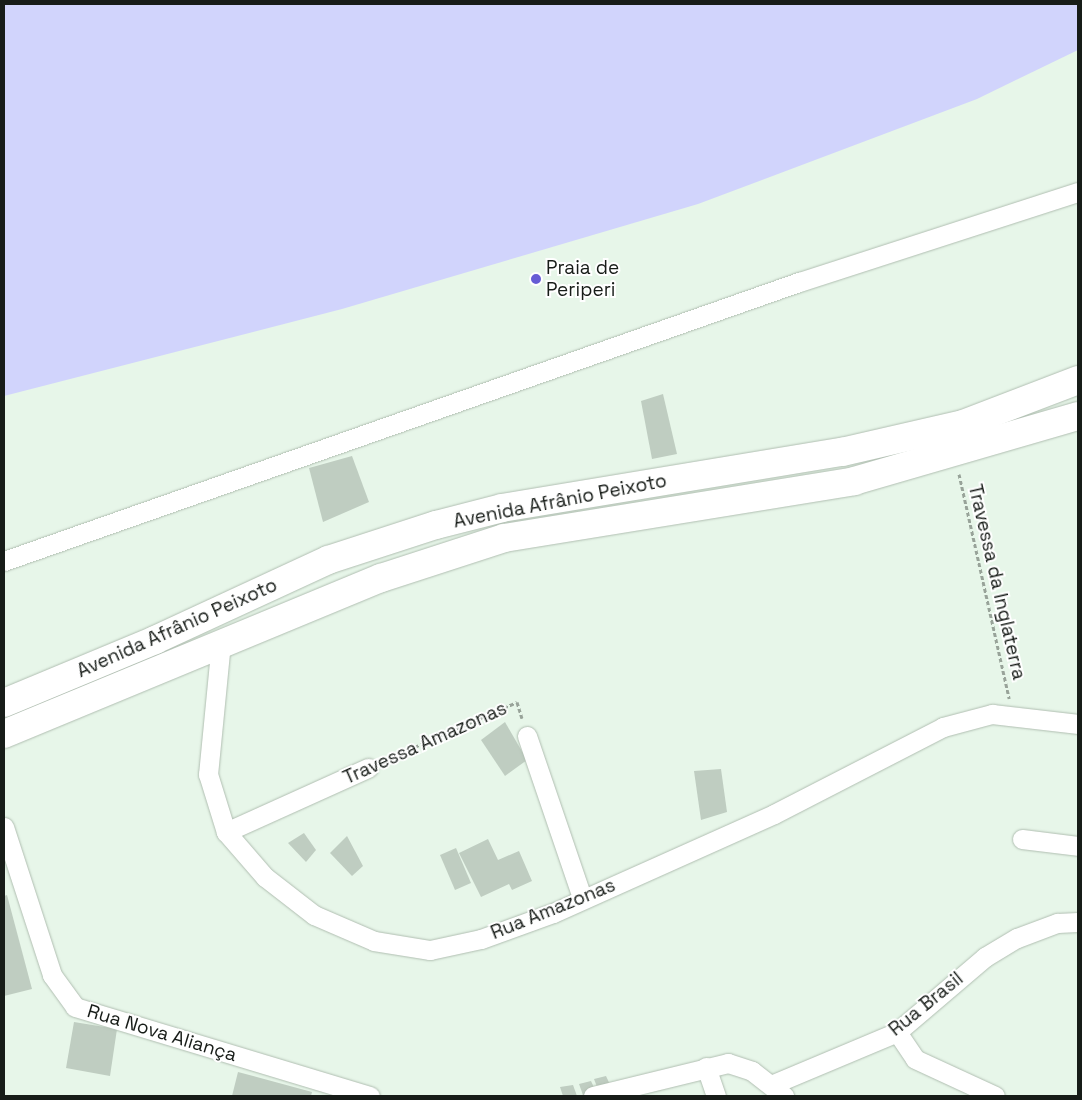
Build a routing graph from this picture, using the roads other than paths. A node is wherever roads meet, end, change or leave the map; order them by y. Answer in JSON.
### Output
{"nodes":[{"id":1,"x":1078,"y":192,"type":"edge"},
{"id":2,"x":1078,"y":380,"type":"edge"},
{"id":3,"x":1078,"y":416,"type":"edge"},
{"id":4,"x":4,"y":561,"type":"edge"},
{"id":5,"x":221,"y":642,"type":"junction"},
{"id":6,"x":4,"y":703,"type":"edge"},
{"id":7,"x":1078,"y":724,"type":"edge"},
{"id":8,"x":4,"y":734,"type":"edge"},
{"id":9,"x":527,"y":736,"type":"road end"},
{"id":10,"x":368,"y":768,"type":"road end"},
{"id":11,"x":4,"y":827,"type":"edge"},
{"id":12,"x":226,"y":832,"type":"junction"},
{"id":13,"x":1022,"y":838,"type":"dead end"},
{"id":14,"x":1078,"y":846,"type":"edge"},
{"id":15,"x":582,"y":898,"type":"junction"},
{"id":16,"x":1078,"y":922,"type":"edge"},
{"id":17,"x":897,"y":1032,"type":"junction"},
{"id":18,"x":706,"y":1066,"type":"junction"},
{"id":19,"x":777,"y":1091,"type":"edge"},
{"id":20,"x":348,"y":1093,"type":"edge"},
{"id":21,"x":370,"y":1096,"type":"edge"},
{"id":22,"x":593,"y":1096,"type":"edge"},
{"id":23,"x":716,"y":1096,"type":"edge"},
{"id":24,"x":995,"y":1096,"type":"edge"}],
"edges":[{"from":1,"to":4,"type":"street"},
{"from":2,"to":6,"type":"main road","name":"Avenida Afrânio Peixoto"},
{"from":3,"to":5,"type":"main road","name":"Avenida Afrânio Peixoto"},
{"from":5,"to":8,"type":"main road","name":"Avenida Afrânio Peixoto"},
{"from":5,"to":12,"type":"street","name":"Rua Amazonas"},
{"from":7,"to":15,"type":"street","name":"Rua Amazonas"},
{"from":9,"to":15,"type":"street","name":"Travessa Amazonas"},
{"from":10,"to":12,"type":"street","name":"Travessa Amazonas"},
{"from":11,"to":20,"type":"street","name":"Rua Nova Aliança"},
{"from":12,"to":15,"type":"street","name":"Rua Amazonas"},
{"from":13,"to":14,"type":"street"},
{"from":16,"to":17,"type":"street","name":"Rua Brasil"},
{"from":17,"to":19,"type":"street","name":"Rua Brasil"},
{"from":17,"to":24,"type":"street"},
{"from":18,"to":19,"type":"street"},
{"from":18,"to":22,"type":"street"},
{"from":18,"to":23,"type":"street"},
{"from":20,"to":21,"type":"street","name":"Rua Nova Aliança"}]}
